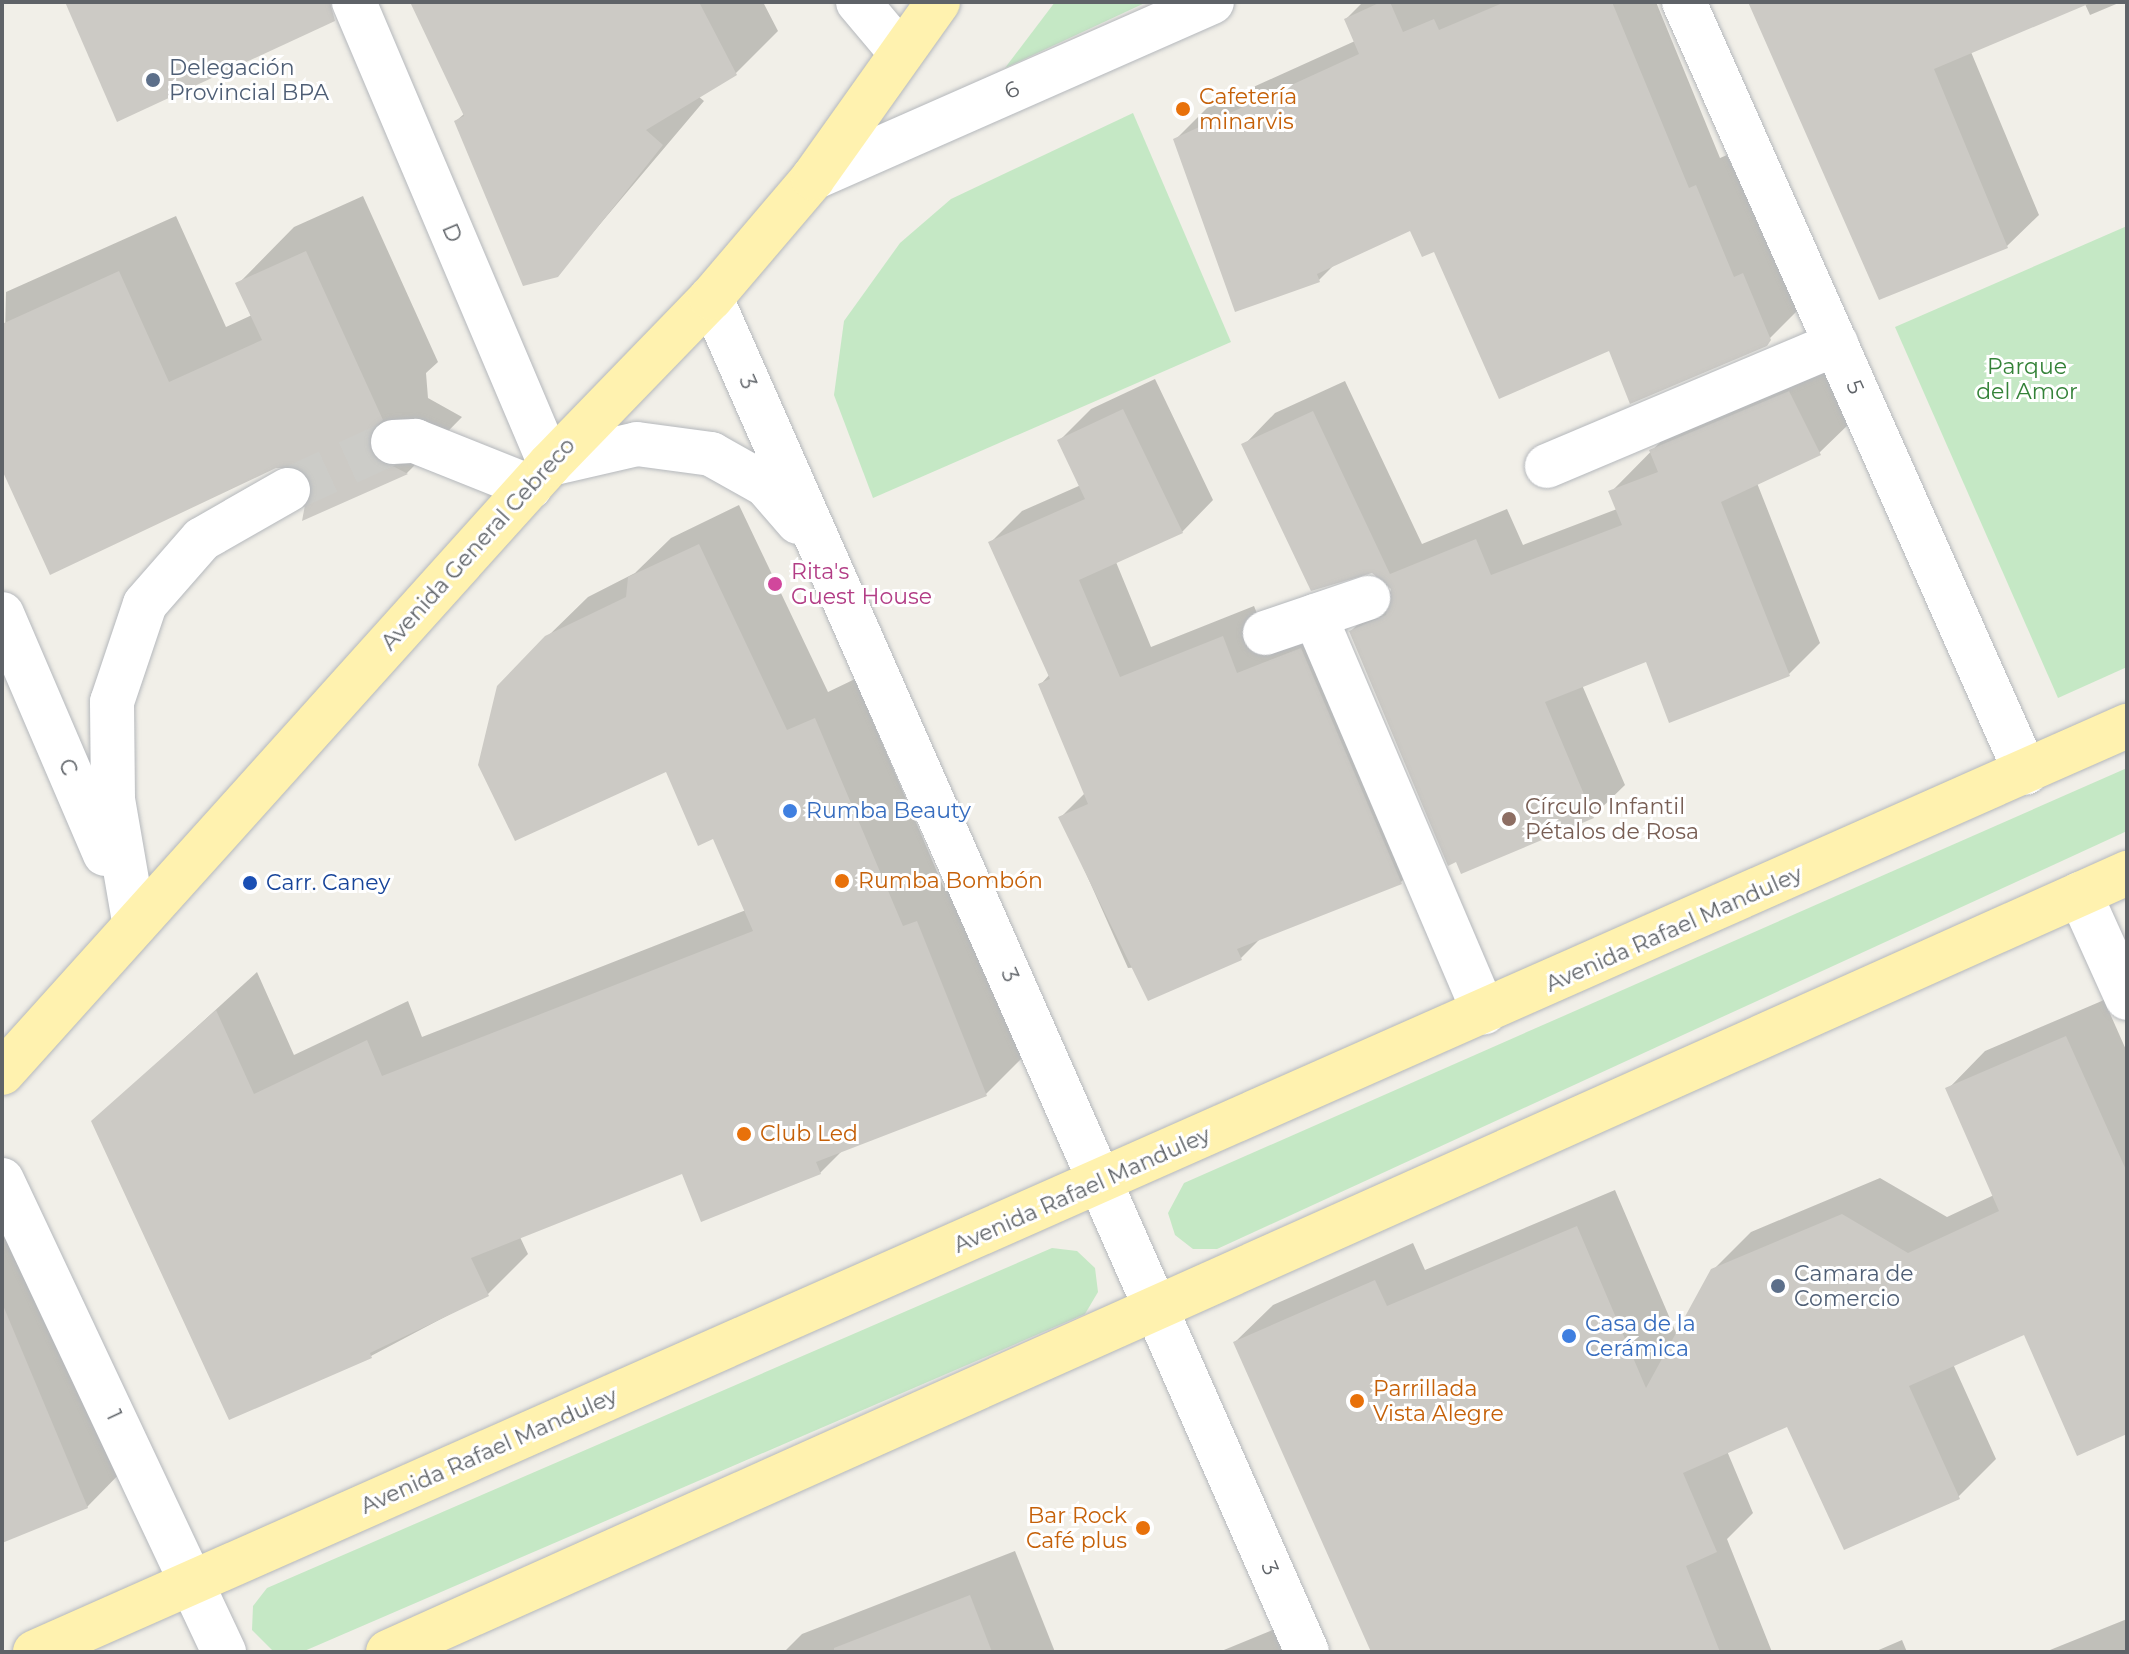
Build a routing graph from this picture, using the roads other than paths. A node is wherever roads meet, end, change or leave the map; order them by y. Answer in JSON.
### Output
{"nodes":[{"id":1,"x":354,"y":2,"type":"edge"},
{"id":2,"x":858,"y":2,"type":"edge"},
{"id":3,"x":938,"y":2,"type":"edge"},
{"id":4,"x":1212,"y":2,"type":"edge"},
{"id":5,"x":1684,"y":2,"type":"edge"},
{"id":6,"x":901,"y":53,"type":"junction"},
{"id":7,"x":813,"y":178,"type":"junction"},
{"id":8,"x":711,"y":298,"type":"junction"},
{"id":9,"x":1836,"y":344,"type":"junction"},
{"id":10,"x":393,"y":442,"type":"tunnel mouth"},
{"id":11,"x":1547,"y":466,"type":"dead end"},
{"id":12,"x":540,"y":475,"type":"junction"},
{"id":13,"x":288,"y":490,"type":"tunnel mouth"},
{"id":14,"x":821,"y":548,"type":"junction"},
{"id":15,"x":1368,"y":598,"type":"dead end"},
{"id":16,"x":2,"y":614,"type":"edge"},
{"id":17,"x":1315,"y":616,"type":"junction"},
{"id":18,"x":1265,"y":633,"type":"dead end"},
{"id":19,"x":2127,"y":726,"type":"edge"},
{"id":20,"x":2026,"y":773,"type":"junction"},
{"id":21,"x":2127,"y":873,"type":"edge"},
{"id":22,"x":2080,"y":894,"type":"junction"},
{"id":23,"x":134,"y":921,"type":"junction"},
{"id":24,"x":2127,"y":998,"type":"edge"},
{"id":25,"x":1484,"y":1013,"type":"junction"},
{"id":26,"x":2,"y":1073,"type":"edge"},
{"id":27,"x":2,"y":1180,"type":"edge"},
{"id":28,"x":1101,"y":1182,"type":"junction"},
{"id":29,"x":1158,"y":1307,"type":"junction"},
{"id":30,"x":193,"y":1581,"type":"junction"},
{"id":31,"x":35,"y":1652,"type":"edge"},
{"id":32,"x":224,"y":1652,"type":"edge"},
{"id":33,"x":388,"y":1652,"type":"edge"},
{"id":34,"x":1307,"y":1652,"type":"edge"}],
"edges":[{"from":1,"to":12,"type":"street","name":"D"},
{"from":2,"to":6,"type":"street"},
{"from":3,"to":6,"type":"main road","name":"Avenida General Cebreco"},
{"from":4,"to":7,"type":"street","name":"6"},
{"from":5,"to":9,"type":"street","name":"5"},
{"from":6,"to":7,"type":"main road","name":"Avenida General Cebreco"},
{"from":7,"to":8,"type":"main road","name":"Avenida General Cebreco"},
{"from":8,"to":12,"type":"main road","name":"Avenida General Cebreco"},
{"from":8,"to":14,"type":"street","name":"3"},
{"from":9,"to":11,"type":"street"},
{"from":9,"to":20,"type":"street","name":"5"},
{"from":10,"to":12,"type":"street"},
{"from":12,"to":14,"type":"street"},
{"from":12,"to":23,"type":"main road","name":"Avenida General Cebreco"},
{"from":13,"to":23,"type":"street"},
{"from":14,"to":28,"type":"street","name":"3"},
{"from":15,"to":17,"type":"street"},
{"from":16,"to":23,"type":"street","name":"C"},
{"from":17,"to":18,"type":"street"},
{"from":17,"to":25,"type":"street"},
{"from":19,"to":20,"type":"main road","name":"Avenida Rafael Manduley"},
{"from":20,"to":25,"type":"main road","name":"Avenida Rafael Manduley"},
{"from":21,"to":22,"type":"main road"},
{"from":22,"to":24,"type":"street"},
{"from":22,"to":29,"type":"main road"},
{"from":23,"to":26,"type":"main road","name":"Avenida General Cebreco"},
{"from":25,"to":28,"type":"main road","name":"Avenida Rafael Manduley"},
{"from":27,"to":30,"type":"street","name":"1"},
{"from":28,"to":29,"type":"street","name":"3"},
{"from":28,"to":30,"type":"main road","name":"Avenida Rafael Manduley"},
{"from":29,"to":33,"type":"main road"},
{"from":29,"to":34,"type":"street","name":"3"},
{"from":30,"to":31,"type":"main road","name":"Avenida Rafael Manduley"},
{"from":30,"to":32,"type":"street","name":"1"}]}
